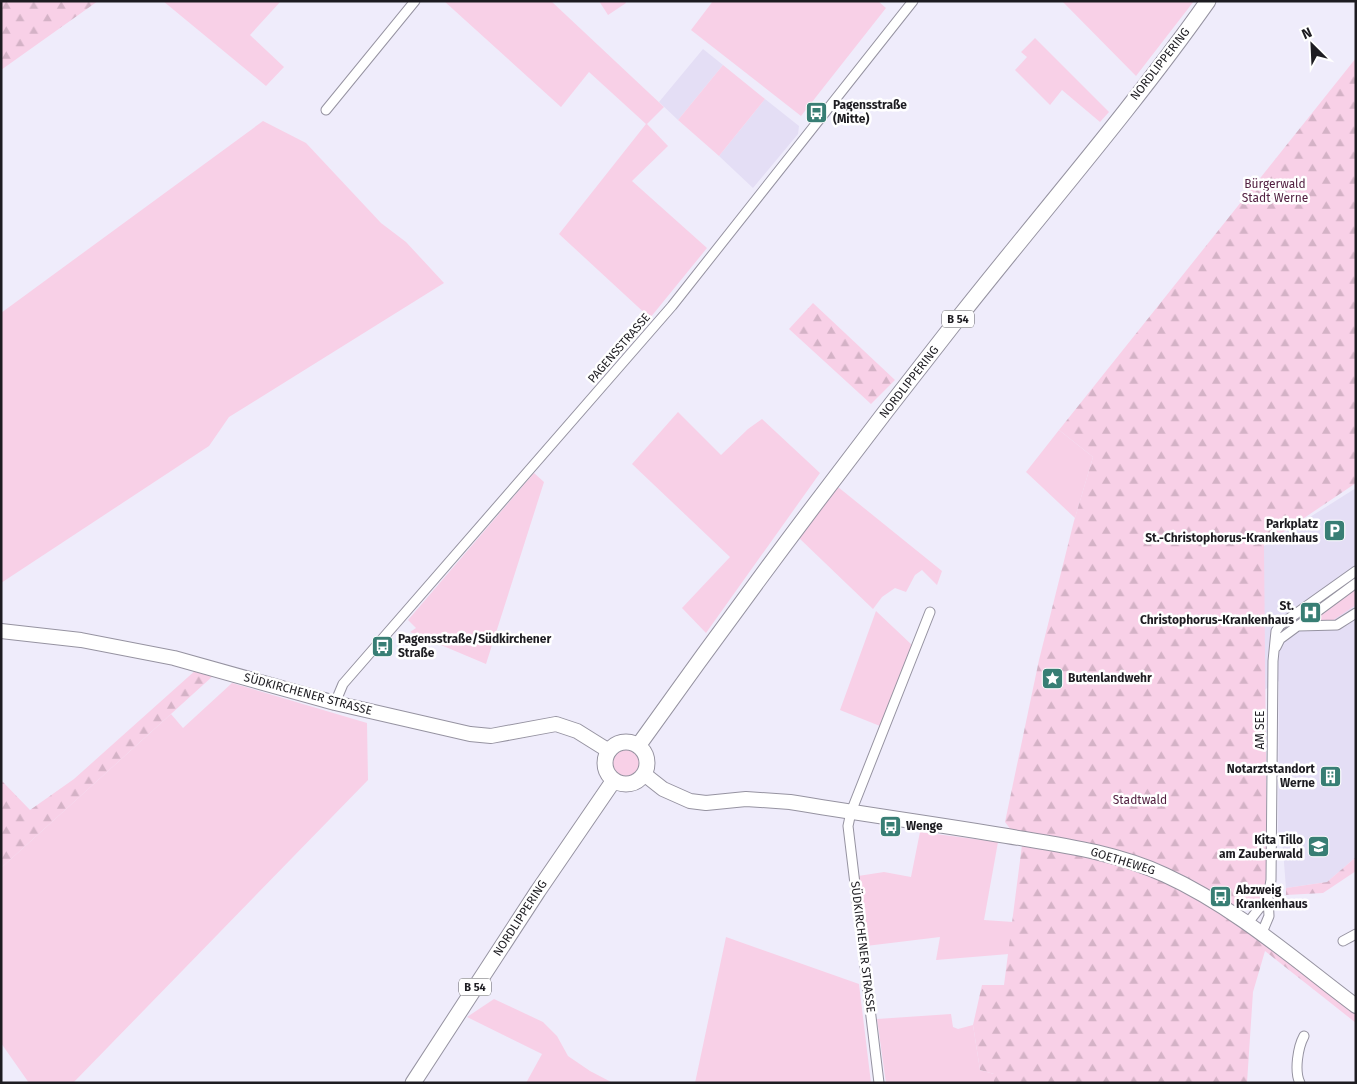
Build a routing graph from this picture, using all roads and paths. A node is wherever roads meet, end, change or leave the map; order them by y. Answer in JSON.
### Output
{"nodes":[{"id":1,"x":415,"y":1,"type":"edge"},
{"id":2,"x":912,"y":1,"type":"edge"},
{"id":3,"x":1208,"y":1,"type":"edge"},
{"id":4,"x":326,"y":110,"type":"dead end"},
{"id":5,"x":1356,"y":571,"type":"edge"},
{"id":6,"x":1356,"y":583,"type":"edge"},
{"id":7,"x":930,"y":612,"type":"dead end"},
{"id":8,"x":1356,"y":613,"type":"edge"},
{"id":9,"x":1298,"y":626,"type":"junction"},
{"id":10,"x":1,"y":630,"type":"edge"},
{"id":11,"x":1274,"y":652,"type":"junction"},
{"id":12,"x":335,"y":703,"type":"junction"},
{"id":13,"x":638,"y":746,"type":"junction"},
{"id":14,"x":609,"y":751,"type":"junction"},
{"id":15,"x":644,"y":774,"type":"junction"},
{"id":16,"x":614,"y":780,"type":"junction"},
{"id":17,"x":851,"y":812,"type":"junction"},
{"id":18,"x":1268,"y":897,"type":"junction"},
{"id":19,"x":1247,"y":924,"type":"junction"},
{"id":20,"x":1356,"y":934,"type":"edge"},
{"id":21,"x":1261,"y":935,"type":"junction"},
{"id":22,"x":1343,"y":941,"type":"dead end"},
{"id":23,"x":1356,"y":1006,"type":"edge"},
{"id":24,"x":1304,"y":1036,"type":"dead end"},
{"id":25,"x":413,"y":1083,"type":"edge"},
{"id":26,"x":879,"y":1083,"type":"edge"},
{"id":27,"x":1300,"y":1083,"type":"edge"}],
"edges":[{"from":1,"to":4,"type":"street"},
{"from":2,"to":12,"type":"street","name":"PAGENSSTRASSE"},
{"from":3,"to":13,"type":"main road","name":"NORDLIPPERING","number":"B 54"},
{"from":5,"to":11,"type":"street","name":"AM SEE"},
{"from":6,"to":9,"type":"street"},
{"from":7,"to":17,"type":"street","name":"SÜDKIRCHENER STRASSE"},
{"from":8,"to":9,"type":"street"},
{"from":9,"to":11,"type":"street"},
{"from":10,"to":12,"type":"street","name":"SÜDKIRCHENER STRASSE"},
{"from":11,"to":18,"type":"street","name":"AM SEE"},
{"from":12,"to":14,"type":"street","name":"SÜDKIRCHENER STRASSE"},
{"from":13,"to":14,"type":"main road"},
{"from":13,"to":15,"type":"main road"},
{"from":14,"to":16,"type":"main road"},
{"from":15,"to":16,"type":"main road"},
{"from":15,"to":17,"type":"street"},
{"from":16,"to":25,"type":"main road","name":"NORDLIPPERING","number":"B 54"},
{"from":17,"to":19,"type":"street","name":"GOETHEWEG"},
{"from":17,"to":26,"type":"street","name":"SÜDKIRCHENER STRASSE"},
{"from":18,"to":19,"type":"street"},
{"from":18,"to":21,"type":"street","name":"AM SEE"},
{"from":19,"to":21,"type":"street","name":"GOETHEWEG"},
{"from":20,"to":22,"type":"street"},
{"from":21,"to":23,"type":"street","name":"GOETHEWEG"},
{"from":24,"to":27,"type":"street"}]}
